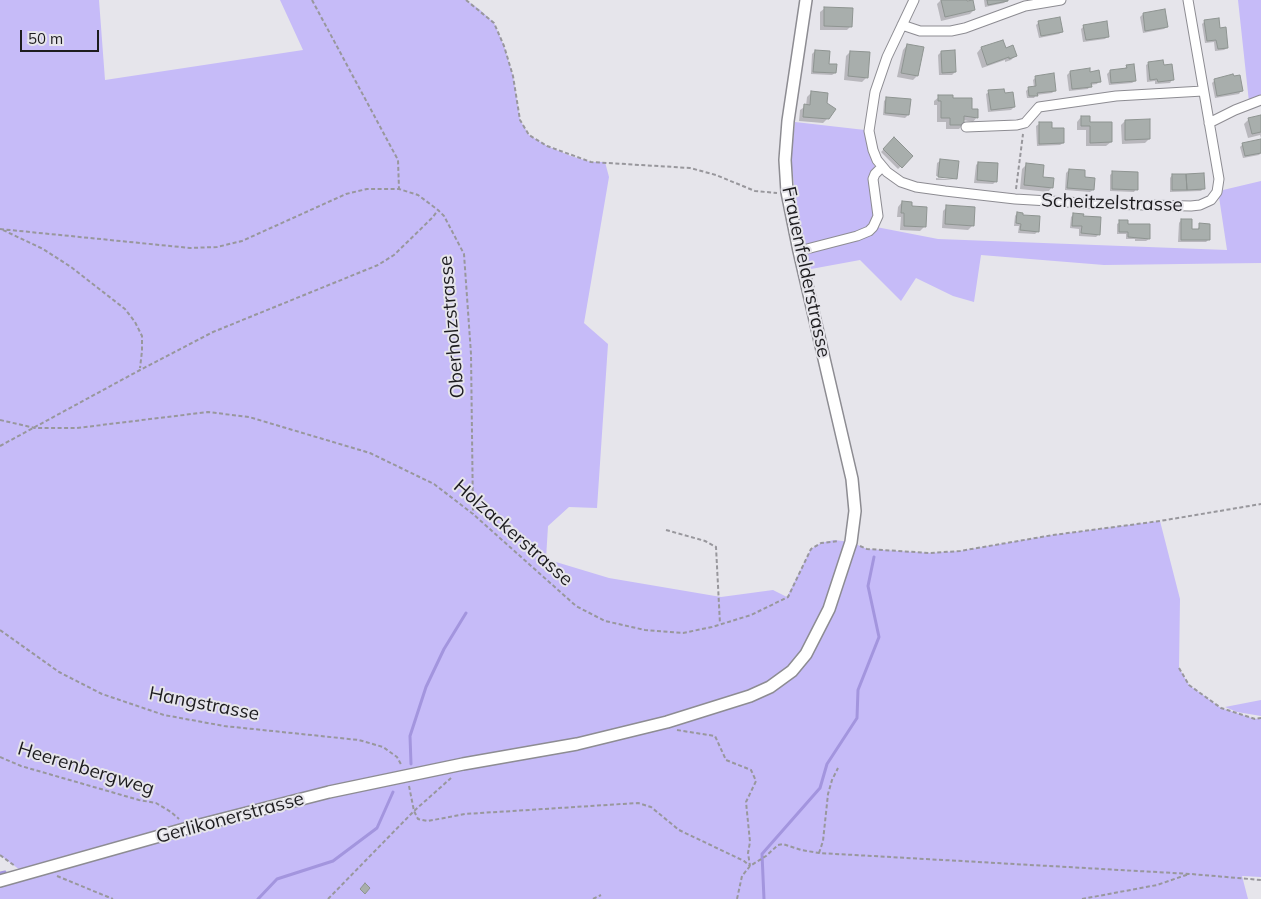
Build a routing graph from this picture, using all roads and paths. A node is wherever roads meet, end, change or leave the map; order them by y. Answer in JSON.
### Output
{"nodes":[{"id":1,"x":312,"y":0,"type":"edge"},
{"id":2,"x":466,"y":0,"type":"edge"},
{"id":3,"x":806,"y":0,"type":"edge"},
{"id":4,"x":914,"y":0,"type":"edge"},
{"id":5,"x":1061,"y":0,"type":"edge"},
{"id":6,"x":1188,"y":0,"type":"edge"},
{"id":7,"x":902,"y":26,"type":"junction"},
{"id":8,"x":1203,"y":91,"type":"junction"},
{"id":9,"x":1261,"y":100,"type":"edge"},
{"id":10,"x":1025,"y":123,"type":"junction"},
{"id":11,"x":1209,"y":123,"type":"junction"},
{"id":12,"x":966,"y":127,"type":"dead end"},
{"id":13,"x":882,"y":167,"type":"junction"},
{"id":14,"x":399,"y":189,"type":"junction"},
{"id":15,"x":787,"y":192,"type":"junction"},
{"id":16,"x":1015,"y":199,"type":"junction"},
{"id":17,"x":438,"y":210,"type":"junction"},
{"id":18,"x":0,"y":229,"type":"edge"},
{"id":19,"x":799,"y":251,"type":"junction"},
{"id":20,"x":140,"y":370,"type":"junction"},
{"id":21,"x":0,"y":420,"type":"edge"},
{"id":22,"x":35,"y":428,"type":"junction"},
{"id":23,"x":0,"y":446,"type":"edge"},
{"id":24,"x":1261,"y":504,"type":"edge"},
{"id":25,"x":473,"y":514,"type":"junction"},
{"id":26,"x":666,"y":530,"type":"dead end"},
{"id":27,"x":851,"y":542,"type":"junction"},
{"id":28,"x":720,"y":624,"type":"junction"},
{"id":29,"x":0,"y":630,"type":"edge"},
{"id":30,"x":1178,"y":668,"type":"dead end"},
{"id":31,"x":1261,"y":718,"type":"edge"},
{"id":32,"x":680,"y":726,"type":"dead end"},
{"id":33,"x":0,"y":757,"type":"edge"},
{"id":34,"x":463,"y":764,"type":"joint"},
{"id":35,"x":838,"y":768,"type":"dead end"},
{"id":36,"x":408,"y":776,"type":"junction"},
{"id":37,"x":451,"y":778,"type":"dead end"},
{"id":38,"x":414,"y":811,"type":"junction"},
{"id":39,"x":188,"y":828,"type":"junction"},
{"id":40,"x":819,"y":853,"type":"junction"},
{"id":41,"x":0,"y":855,"type":"edge"},
{"id":42,"x":752,"y":866,"type":"junction"},
{"id":43,"x":40,"y":869,"type":"junction"},
{"id":44,"x":24,"y":873,"type":"junction"},
{"id":45,"x":1191,"y":874,"type":"junction"},
{"id":46,"x":1261,"y":880,"type":"edge"},
{"id":47,"x":0,"y":881,"type":"edge"},
{"id":48,"x":601,"y":895,"type":"dead end"},
{"id":49,"x":113,"y":899,"type":"edge"},
{"id":50,"x":328,"y":899,"type":"edge"},
{"id":51,"x":593,"y":899,"type":"edge"},
{"id":52,"x":738,"y":899,"type":"edge"},
{"id":53,"x":1082,"y":899,"type":"edge"}],
"edges":[{"from":1,"to":14,"type":"path"},
{"from":2,"to":15,"type":"path"},
{"from":3,"to":15,"type":"street","name":"Frauenfelderstrasse"},
{"from":4,"to":7,"type":"street","name":"Scheitzelstrasse"},
{"from":5,"to":7,"type":"street"},
{"from":6,"to":8,"type":"street","name":"Scheitzelstrasse"},
{"from":7,"to":13,"type":"street","name":"Scheitzelstrasse"},
{"from":8,"to":10,"type":"street"},
{"from":8,"to":11,"type":"street","name":"Scheitzelstrasse"},
{"from":9,"to":11,"type":"street"},
{"from":10,"to":12,"type":"street"},
{"from":10,"to":16,"type":"path"},
{"from":11,"to":16,"type":"street","name":"Scheitzelstrasse"},
{"from":13,"to":16,"type":"street","name":"Scheitzelstrasse"},
{"from":13,"to":19,"type":"street"},
{"from":14,"to":17,"type":"path","name":"Oberholzstrasse"},
{"from":14,"to":18,"type":"path","name":"Oberholzstrasse"},
{"from":15,"to":19,"type":"street","name":"Frauenfelderstrasse"},
{"from":17,"to":20,"type":"path"},
{"from":17,"to":25,"type":"path","name":"Oberholzstrasse"},
{"from":18,"to":20,"type":"path"},
{"from":19,"to":27,"type":"street","name":"Frauenfelderstrasse"},
{"from":20,"to":22,"type":"path"},
{"from":21,"to":22,"type":"path"},
{"from":22,"to":23,"type":"path"},
{"from":22,"to":25,"type":"path","name":"Holzackerstrasse"},
{"from":24,"to":27,"type":"path","name":"Holzackerstrasse"},
{"from":25,"to":28,"type":"path","name":"Holzackerstrasse"},
{"from":26,"to":28,"type":"path"},
{"from":27,"to":28,"type":"path","name":"Holzackerstrasse"},
{"from":27,"to":34,"type":"street","name":"Frauenfelderstrasse"},
{"from":29,"to":36,"type":"path","name":"Hangstrasse"},
{"from":30,"to":31,"type":"path"},
{"from":32,"to":42,"type":"path"},
{"from":33,"to":39,"type":"path","name":"Heerenbergweg"},
{"from":34,"to":36,"type":"street","name":"Gerlikonerstrasse"},
{"from":35,"to":40,"type":"path"},
{"from":36,"to":38,"type":"path"},
{"from":36,"to":39,"type":"street","name":"Gerlikonerstrasse"},
{"from":37,"to":38,"type":"path"},
{"from":38,"to":42,"type":"path"},
{"from":38,"to":50,"type":"path"},
{"from":39,"to":43,"type":"street","name":"Gerlikonerstrasse"},
{"from":40,"to":42,"type":"path"},
{"from":40,"to":45,"type":"path"},
{"from":41,"to":44,"type":"path"},
{"from":42,"to":52,"type":"path"},
{"from":43,"to":44,"type":"street","name":"Gerlikonerstrasse"},
{"from":43,"to":49,"type":"path"},
{"from":44,"to":47,"type":"street","name":"Gerlikonerstrasse"},
{"from":45,"to":46,"type":"path"},
{"from":45,"to":53,"type":"path"},
{"from":48,"to":51,"type":"path"}]}
